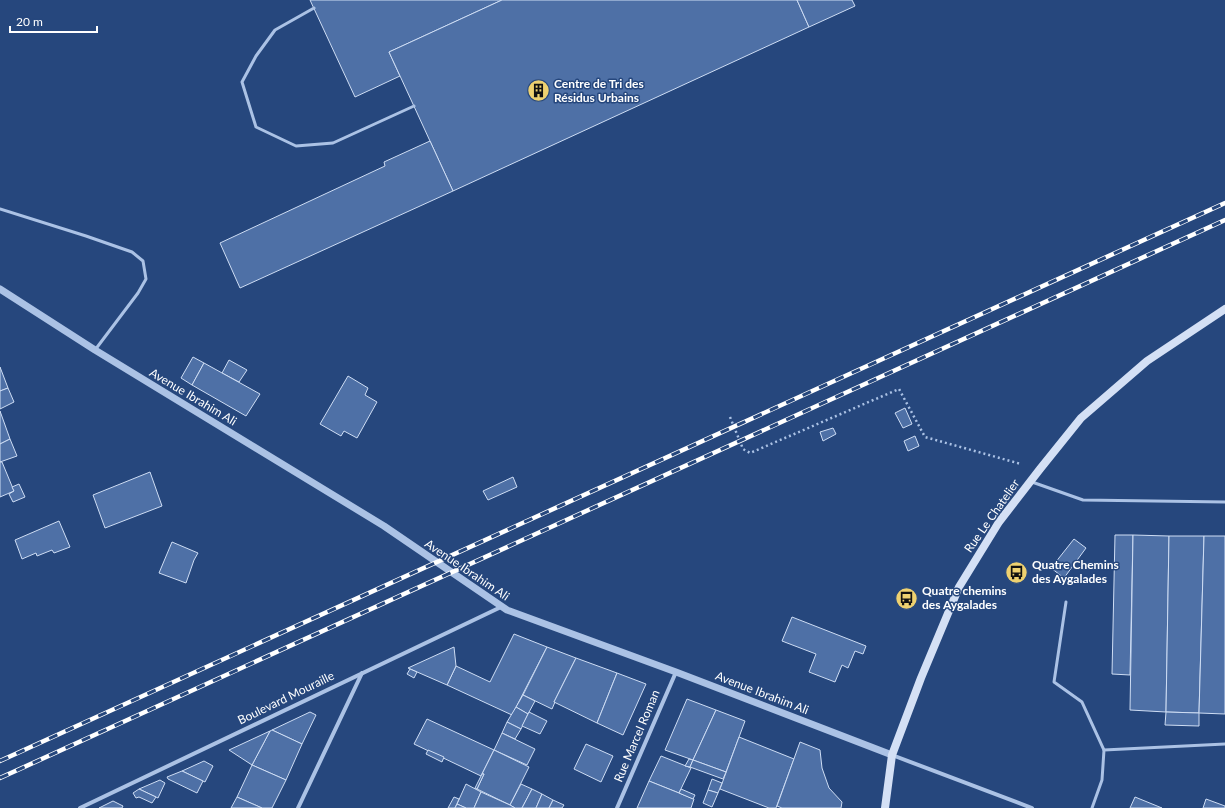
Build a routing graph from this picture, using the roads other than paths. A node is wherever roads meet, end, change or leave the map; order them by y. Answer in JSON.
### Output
{"nodes":[{"id":1,"x":314,"y":8,"type":"dead end"},
{"id":2,"x":414,"y":106,"type":"dead end"},
{"id":3,"x":0,"y":209,"type":"edge"},
{"id":4,"x":0,"y":289,"type":"edge"},
{"id":5,"x":1225,"y":309,"type":"edge"},
{"id":6,"x":95,"y":350,"type":"junction"},
{"id":7,"x":1030,"y":481,"type":"junction"},
{"id":8,"x":1225,"y":502,"type":"edge"},
{"id":9,"x":1066,"y":602,"type":"dead end"},
{"id":10,"x":501,"y":607,"type":"junction"},
{"id":11,"x":362,"y":672,"type":"junction"},
{"id":12,"x":676,"y":672,"type":"junction"},
{"id":13,"x":1225,"y":744,"type":"edge"},
{"id":14,"x":1104,"y":750,"type":"junction"},
{"id":15,"x":892,"y":755,"type":"junction"},
{"id":16,"x":80,"y":808,"type":"edge"},
{"id":17,"x":298,"y":808,"type":"edge"},
{"id":18,"x":617,"y":808,"type":"edge"},
{"id":19,"x":885,"y":808,"type":"edge"},
{"id":20,"x":1032,"y":808,"type":"edge"},
{"id":21,"x":1092,"y":808,"type":"edge"}],
"edges":[{"from":1,"to":2,"type":"lane"},
{"from":3,"to":6,"type":"lane"},
{"from":4,"to":6,"type":"street","name":"Avenue Ibrahim Ali"},
{"from":5,"to":7,"type":"main road","name":"Rue Le Chatelier"},
{"from":6,"to":10,"type":"street","name":"Avenue Ibrahim Ali"},
{"from":7,"to":8,"type":"lane"},
{"from":7,"to":15,"type":"main road","name":"Rue Le Chatelier"},
{"from":9,"to":14,"type":"lane"},
{"from":10,"to":11,"type":"street","name":"Boulevard Mouraille"},
{"from":10,"to":12,"type":"street","name":"Avenue Ibrahim Ali"},
{"from":11,"to":16,"type":"street","name":"Boulevard Mouraille"},
{"from":11,"to":17,"type":"street"},
{"from":12,"to":15,"type":"street","name":"Avenue Ibrahim Ali"},
{"from":12,"to":18,"type":"street","name":"Rue Marcel Roman"},
{"from":13,"to":14,"type":"lane"},
{"from":14,"to":21,"type":"lane"},
{"from":15,"to":19,"type":"main road","name":"Rue Le Chatelier"},
{"from":15,"to":20,"type":"street","name":"Avenue Ibrahim Ali"}]}
